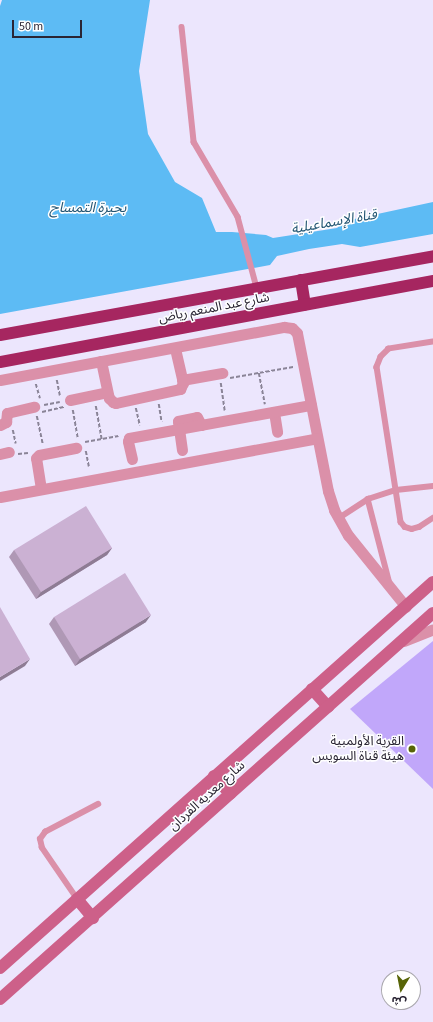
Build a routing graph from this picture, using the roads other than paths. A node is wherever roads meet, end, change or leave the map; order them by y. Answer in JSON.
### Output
{"nodes":[{"id":1,"x":182,"y":27,"type":"dead end"},
{"id":2,"x":433,"y":256,"type":"edge"},
{"id":3,"x":301,"y":280,"type":"junction"},
{"id":4,"x":433,"y":281,"type":"edge"},
{"id":5,"x":257,"y":288,"type":"junction"},
{"id":6,"x":305,"y":305,"type":"junction"},
{"id":7,"x":0,"y":336,"type":"edge"},
{"id":8,"x":433,"y":342,"type":"edge"},
{"id":9,"x":175,"y":348,"type":"junction"},
{"id":10,"x":0,"y":362,"type":"edge"},
{"id":11,"x":101,"y":362,"type":"junction"},
{"id":12,"x":223,"y":377,"type":"road end"},
{"id":13,"x":0,"y":380,"type":"edge"},
{"id":14,"x":182,"y":380,"type":"junction"},
{"id":15,"x":108,"y":395,"type":"junction"},
{"id":16,"x":67,"y":404,"type":"road end"},
{"id":17,"x":310,"y":405,"type":"junction"},
{"id":18,"x":39,"y":408,"type":"road end"},
{"id":19,"x":270,"y":413,"type":"junction"},
{"id":20,"x":0,"y":425,"type":"edge"},
{"id":21,"x":178,"y":429,"type":"junction"},
{"id":22,"x":278,"y":432,"type":"dead end"},
{"id":23,"x":317,"y":438,"type":"junction"},
{"id":24,"x":80,"y":445,"type":"road end"},
{"id":25,"x":182,"y":450,"type":"dead end"},
{"id":26,"x":132,"y":459,"type":"dead end"},
{"id":27,"x":433,"y":486,"type":"edge"},
{"id":28,"x":41,"y":489,"type":"junction"},
{"id":29,"x":396,"y":490,"type":"junction"},
{"id":30,"x":0,"y":497,"type":"edge"},
{"id":31,"x":368,"y":499,"type":"junction"},
{"id":32,"x":338,"y":518,"type":"junction"},
{"id":33,"x":433,"y":518,"type":"edge"},
{"id":34,"x":433,"y":582,"type":"edge"},
{"id":35,"x":393,"y":593,"type":"junction"},
{"id":36,"x":406,"y":607,"type":"junction"},
{"id":37,"x":433,"y":613,"type":"edge"},
{"id":38,"x":433,"y":630,"type":"edge"},
{"id":39,"x":402,"y":642,"type":"junction"},
{"id":40,"x":312,"y":689,"type":"junction"},
{"id":41,"x":328,"y":707,"type":"junction"},
{"id":42,"x":214,"y":776,"type":"junction"},
{"id":43,"x":230,"y":794,"type":"junction"},
{"id":44,"x":98,"y":804,"type":"dead end"},
{"id":45,"x":77,"y":899,"type":"junction"},
{"id":46,"x":92,"y":918,"type":"junction"},
{"id":47,"x":0,"y":968,"type":"edge"},
{"id":48,"x":0,"y":1000,"type":"edge"}],
"edges":[{"from":1,"to":5,"type":"lane"},
{"from":2,"to":3,"type":"highway","name":"شارع عبد المنعم رياض"},
{"from":3,"to":5,"type":"highway","name":"شارع عبد المنعم رياض"},
{"from":3,"to":6,"type":"highway"},
{"from":4,"to":6,"type":"highway","name":"شارع عبد المنعم رياض"},
{"from":5,"to":7,"type":"highway","name":"شارع عبد المنعم رياض"},
{"from":6,"to":10,"type":"highway","name":"شارع عبد المنعم رياض"},
{"from":8,"to":29,"type":"lane"},
{"from":9,"to":11,"type":"street"},
{"from":9,"to":14,"type":"street"},
{"from":9,"to":17,"type":"street"},
{"from":11,"to":13,"type":"street"},
{"from":11,"to":15,"type":"street"},
{"from":12,"to":14,"type":"street"},
{"from":14,"to":15,"type":"street"},
{"from":15,"to":16,"type":"street"},
{"from":17,"to":19,"type":"street"},
{"from":17,"to":23,"type":"street"},
{"from":18,"to":20,"type":"street"},
{"from":19,"to":21,"type":"street"},
{"from":19,"to":22,"type":"street"},
{"from":21,"to":25,"type":"street"},
{"from":21,"to":26,"type":"street"},
{"from":23,"to":28,"type":"street"},
{"from":23,"to":32,"type":"street"},
{"from":24,"to":28,"type":"street"},
{"from":27,"to":29,"type":"lane"},
{"from":28,"to":30,"type":"street"},
{"from":29,"to":31,"type":"lane"},
{"from":29,"to":33,"type":"lane"},
{"from":31,"to":32,"type":"lane"},
{"from":31,"to":35,"type":"lane"},
{"from":32,"to":35,"type":"street"},
{"from":34,"to":36,"type":"street","name":"شارع معديه الفردان"},
{"from":35,"to":36,"type":"street"},
{"from":36,"to":40,"type":"street","name":"شارع معديه الفردان"},
{"from":37,"to":39,"type":"street","name":"شارع معديه الفردان"},
{"from":38,"to":39,"type":"street"},
{"from":39,"to":41,"type":"street","name":"شارع معديه الفردان"},
{"from":40,"to":41,"type":"street"},
{"from":40,"to":42,"type":"street","name":"شارع معديه الفردان"},
{"from":41,"to":43,"type":"street","name":"شارع معديه الفردان"},
{"from":42,"to":43,"type":"street"},
{"from":42,"to":45,"type":"street","name":"شارع معديه الفردان"},
{"from":43,"to":46,"type":"street","name":"شارع معديه الفردان"},
{"from":44,"to":45,"type":"lane"},
{"from":45,"to":46,"type":"street"},
{"from":45,"to":47,"type":"street","name":"شارع معديه الفردان"},
{"from":46,"to":48,"type":"street","name":"شارع معديه الفردان"}]}
